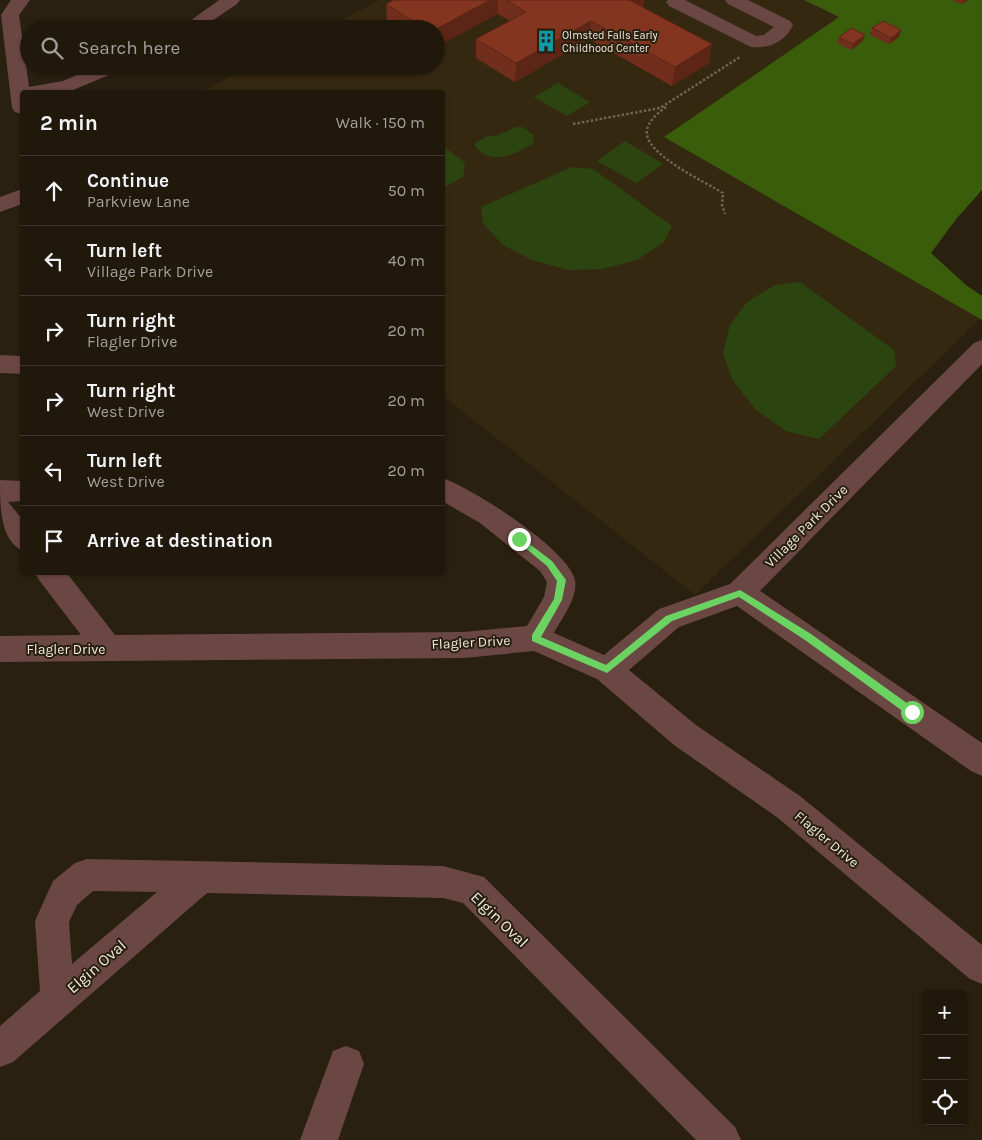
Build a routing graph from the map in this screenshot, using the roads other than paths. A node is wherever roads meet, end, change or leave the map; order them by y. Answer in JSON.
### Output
{"nodes":[{"id":1,"x":21,"y":0,"type":"edge"},
{"id":2,"x":231,"y":0,"type":"edge"},
{"id":3,"x":734,"y":0,"type":"edge"},
{"id":4,"x":672,"y":1,"type":"edge"},
{"id":5,"x":201,"y":20,"type":"edge"},
{"id":6,"x":20,"y":74,"type":"edge"},
{"id":7,"x":20,"y":75,"type":"edge"},
{"id":8,"x":93,"y":75,"type":"edge"},
{"id":9,"x":23,"y":90,"type":"edge"},
{"id":10,"x":52,"y":90,"type":"edge"},
{"id":11,"x":20,"y":197,"type":"edge"},
{"id":12,"x":0,"y":206,"type":"edge"},
{"id":13,"x":982,"y":349,"type":"edge"},
{"id":14,"x":0,"y":364,"type":"edge"},
{"id":15,"x":20,"y":365,"type":"edge"},
{"id":16,"x":0,"y":491,"type":"edge"},
{"id":17,"x":20,"y":491,"type":"edge"},
{"id":18,"x":445,"y":491,"type":"edge"},
{"id":19,"x":0,"y":510,"type":"edge"},
{"id":20,"x":20,"y":536,"type":"edge"},
{"id":21,"x":51,"y":575,"type":"edge"},
{"id":22,"x":740,"y":593,"type":"junction"},
{"id":23,"x":535,"y":638,"type":"junction"},
{"id":24,"x":0,"y":649,"type":"edge"},
{"id":25,"x":109,"y":649,"type":"junction"},
{"id":26,"x":607,"y":670,"type":"junction"},
{"id":27,"x":982,"y":761,"type":"edge"},
{"id":28,"x":201,"y":876,"type":"junction"},
{"id":29,"x":982,"y":967,"type":"edge"},
{"id":30,"x":58,"y":998,"type":"junction"},
{"id":31,"x":0,"y":1049,"type":"edge"},
{"id":32,"x":346,"y":1064,"type":"dead end"},
{"id":33,"x":318,"y":1140,"type":"edge"},
{"id":34,"x":722,"y":1140,"type":"edge"}],
"edges":[{"from":1,"to":6,"type":"street"},
{"from":2,"to":5,"type":"street"},
{"from":3,"to":4,"type":"street"},
{"from":7,"to":9,"type":"street"},
{"from":8,"to":10,"type":"street"},
{"from":11,"to":12,"type":"street"},
{"from":13,"to":22,"type":"street","name":"Village Park Drive"},
{"from":14,"to":15,"type":"street"},
{"from":16,"to":17,"type":"street"},
{"from":18,"to":23,"type":"street"},
{"from":19,"to":20,"type":"street"},
{"from":21,"to":25,"type":"street"},
{"from":22,"to":26,"type":"street","name":"Village Park Drive"},
{"from":22,"to":27,"type":"street"},
{"from":23,"to":25,"type":"street","name":"Flagler Drive"},
{"from":23,"to":26,"type":"street","name":"Flagler Drive"},
{"from":24,"to":25,"type":"street","name":"Flagler Drive"},
{"from":26,"to":29,"type":"street","name":"Flagler Drive"},
{"from":28,"to":30,"type":"street","name":"Elgin Oval"},
{"from":28,"to":30,"type":"street","name":"Elgin Oval"},
{"from":28,"to":34,"type":"street","name":"Elgin Oval"},
{"from":30,"to":31,"type":"street","name":"Elgin Oval"},
{"from":32,"to":33,"type":"street"}]}
